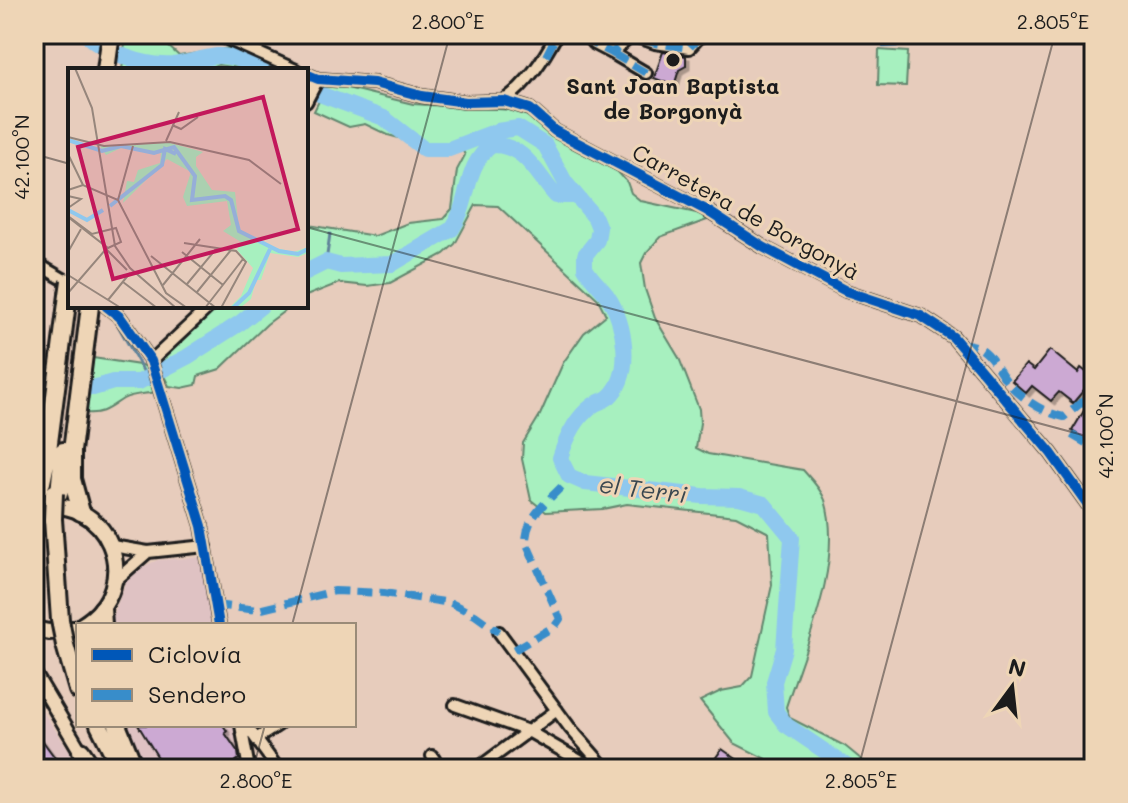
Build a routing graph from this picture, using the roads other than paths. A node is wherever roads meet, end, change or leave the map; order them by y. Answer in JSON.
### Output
{"nodes":[{"id":1,"x":111,"y":34,"type":"edge"},
{"id":2,"x":119,"y":34,"type":"edge"},
{"id":3,"x":147,"y":34,"type":"edge"},
{"id":4,"x":184,"y":34,"type":"edge"},
{"id":5,"x":216,"y":34,"type":"edge"},
{"id":6,"x":557,"y":34,"type":"edge"},
{"id":7,"x":586,"y":34,"type":"edge"},
{"id":8,"x":702,"y":34,"type":"edge"},
{"id":9,"x":612,"y":53,"type":"junction"},
{"id":10,"x":110,"y":68,"type":"edge"},
{"id":11,"x":292,"y":68,"type":"edge"},
{"id":12,"x":646,"y":73,"type":"dead end"},
{"id":13,"x":308,"y":75,"type":"edge"},
{"id":14,"x":318,"y":79,"type":"junction"},
{"id":15,"x":308,"y":98,"type":"edge"},
{"id":16,"x":504,"y":101,"type":"junction"},
{"id":17,"x":34,"y":262,"type":"edge"},
{"id":18,"x":68,"y":288,"type":"edge"},
{"id":19,"x":80,"y":308,"type":"edge"},
{"id":20,"x":81,"y":308,"type":"edge"},
{"id":21,"x":81,"y":308,"type":"edge"},
{"id":22,"x":101,"y":308,"type":"edge"},
{"id":23,"x":208,"y":308,"type":"edge"},
{"id":24,"x":151,"y":364,"type":"junction"},
{"id":25,"x":34,"y":498,"type":"edge"},
{"id":26,"x":34,"y":509,"type":"edge"},
{"id":27,"x":81,"y":512,"type":"junction"},
{"id":28,"x":1094,"y":513,"type":"edge"},
{"id":29,"x":112,"y":546,"type":"junction"},
{"id":30,"x":206,"y":546,"type":"junction"},
{"id":31,"x":148,"y":552,"type":"junction"},
{"id":32,"x":115,"y":581,"type":"junction"},
{"id":33,"x":103,"y":617,"type":"edge"},
{"id":34,"x":71,"y":623,"type":"edge"},
{"id":35,"x":219,"y":623,"type":"edge"},
{"id":36,"x":34,"y":629,"type":"edge"},
{"id":37,"x":499,"y":632,"type":"dead end"},
{"id":38,"x":68,"y":644,"type":"junction"},
{"id":39,"x":76,"y":663,"type":"edge"},
{"id":40,"x":34,"y":673,"type":"edge"},
{"id":41,"x":76,"y":681,"type":"edge"},
{"id":42,"x":455,"y":705,"type":"dead end"},
{"id":43,"x":557,"y":710,"type":"junction"},
{"id":44,"x":92,"y":727,"type":"edge"},
{"id":45,"x":100,"y":727,"type":"edge"},
{"id":46,"x":118,"y":727,"type":"edge"},
{"id":47,"x":244,"y":727,"type":"edge"},
{"id":48,"x":246,"y":727,"type":"edge"},
{"id":49,"x":275,"y":727,"type":"edge"},
{"id":50,"x":528,"y":731,"type":"junction"},
{"id":51,"x":256,"y":739,"type":"junction"},
{"id":52,"x":81,"y":751,"type":"joint"},
{"id":53,"x":432,"y":756,"type":"dead end"},
{"id":54,"x":92,"y":769,"type":"edge"},
{"id":55,"x":110,"y":769,"type":"edge"},
{"id":56,"x":121,"y":769,"type":"edge"},
{"id":57,"x":135,"y":769,"type":"edge"},
{"id":58,"x":249,"y":769,"type":"edge"},
{"id":59,"x":278,"y":769,"type":"edge"},
{"id":60,"x":440,"y":769,"type":"edge"},
{"id":61,"x":477,"y":769,"type":"edge"},
{"id":62,"x":594,"y":769,"type":"edge"},
{"id":63,"x":606,"y":769,"type":"edge"}],
"edges":[{"from":1,"to":10,"type":"highway"},
{"from":2,"to":10,"type":"highway"},
{"from":3,"to":4,"type":"street"},
{"from":5,"to":11,"type":"street"},
{"from":6,"to":16,"type":"street"},
{"from":7,"to":9,"type":"street"},
{"from":8,"to":9,"type":"street"},
{"from":9,"to":12,"type":"street"},
{"from":13,"to":14,"type":"street","name":"Carretera de Borgonyà"},
{"from":14,"to":15,"type":"street"},
{"from":14,"to":16,"type":"street","name":"Carretera de Borgonyà"},
{"from":16,"to":28,"type":"street","name":"Carretera de Borgonyà"},
{"from":17,"to":18,"type":"street"},
{"from":19,"to":25,"type":"highway"},
{"from":20,"to":34,"type":"highway","bridge":true},
{"from":21,"to":27,"type":"highway"},
{"from":22,"to":24,"type":"street"},
{"from":23,"to":24,"type":"street"},
{"from":24,"to":30,"type":"street"},
{"from":26,"to":27,"type":"main road"},
{"from":27,"to":29,"type":"main road"},
{"from":29,"to":31,"type":"street"},
{"from":29,"to":32,"type":"main road"},
{"from":30,"to":31,"type":"street"},
{"from":30,"to":35,"type":"street"},
{"from":31,"to":32,"type":"street"},
{"from":32,"to":33,"type":"main road"},
{"from":33,"to":34,"type":"main road"},
{"from":34,"to":36,"type":"main road"},
{"from":34,"to":38,"type":"highway"},
{"from":37,"to":43,"type":"street"},
{"from":38,"to":39,"type":"highway"},
{"from":38,"to":41,"type":"highway"},
{"from":40,"to":52,"type":"street"},
{"from":42,"to":50,"type":"street"},
{"from":43,"to":50,"type":"street"},
{"from":43,"to":63,"type":"street"},
{"from":44,"to":55,"type":"highway"},
{"from":45,"to":56,"type":"highway"},
{"from":46,"to":57,"type":"highway"},
{"from":47,"to":58,"type":"street"},
{"from":48,"to":51,"type":"street"},
{"from":49,"to":51,"type":"street"},
{"from":50,"to":61,"type":"street"},
{"from":50,"to":62,"type":"street"},
{"from":51,"to":59,"type":"street"},
{"from":52,"to":54,"type":"highway"},
{"from":53,"to":60,"type":"street"}]}
